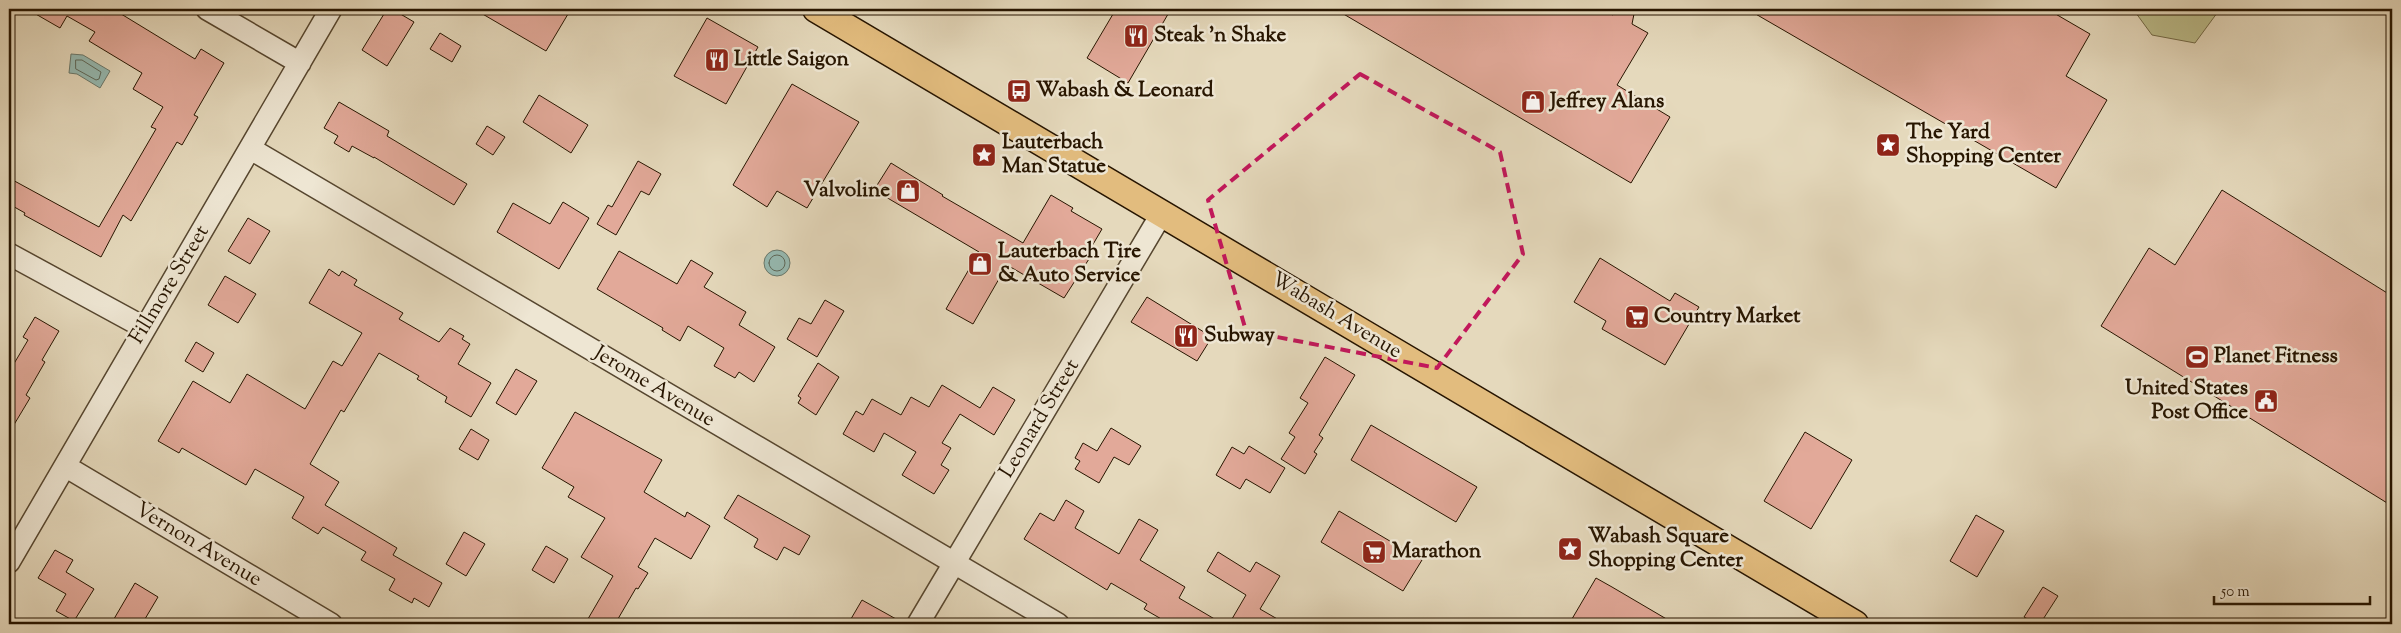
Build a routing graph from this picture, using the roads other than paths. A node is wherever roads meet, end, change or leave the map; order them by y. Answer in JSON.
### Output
{"nodes":[{"id":1,"x":207,"y":9,"type":"edge"},
{"id":2,"x":331,"y":9,"type":"edge"},
{"id":3,"x":816,"y":9,"type":"edge"},
{"id":4,"x":300,"y":63,"type":"junction"},
{"id":5,"x":250,"y":149,"type":"junction"},
{"id":6,"x":1162,"y":214,"type":"junction"},
{"id":7,"x":9,"y":254,"type":"edge"},
{"id":8,"x":145,"y":328,"type":"junction"},
{"id":9,"x":65,"y":466,"type":"junction"},
{"id":10,"x":9,"y":561,"type":"edge"},
{"id":11,"x":954,"y":563,"type":"junction"},
{"id":12,"x":331,"y":624,"type":"edge"},
{"id":13,"x":918,"y":624,"type":"edge"},
{"id":14,"x":1058,"y":624,"type":"edge"},
{"id":15,"x":1855,"y":624,"type":"edge"}],
"edges":[{"from":1,"to":4,"type":"street"},
{"from":2,"to":4,"type":"street","name":"Fillmore Street"},
{"from":3,"to":6,"type":"main road","name":"Wabash Avenue"},
{"from":4,"to":5,"type":"street","name":"Fillmore Street"},
{"from":5,"to":8,"type":"street","name":"Fillmore Street"},
{"from":5,"to":11,"type":"street","name":"Jerome Avenue"},
{"from":6,"to":11,"type":"street","name":"Leonard Street"},
{"from":6,"to":15,"type":"main road","name":"Wabash Avenue"},
{"from":7,"to":8,"type":"street"},
{"from":8,"to":9,"type":"street","name":"Fillmore Street"},
{"from":9,"to":10,"type":"street","name":"Fillmore Street"},
{"from":9,"to":12,"type":"street","name":"Vernon Avenue"},
{"from":11,"to":13,"type":"street","name":"Leonard Street"},
{"from":11,"to":14,"type":"street","name":"Jerome Avenue"}]}
